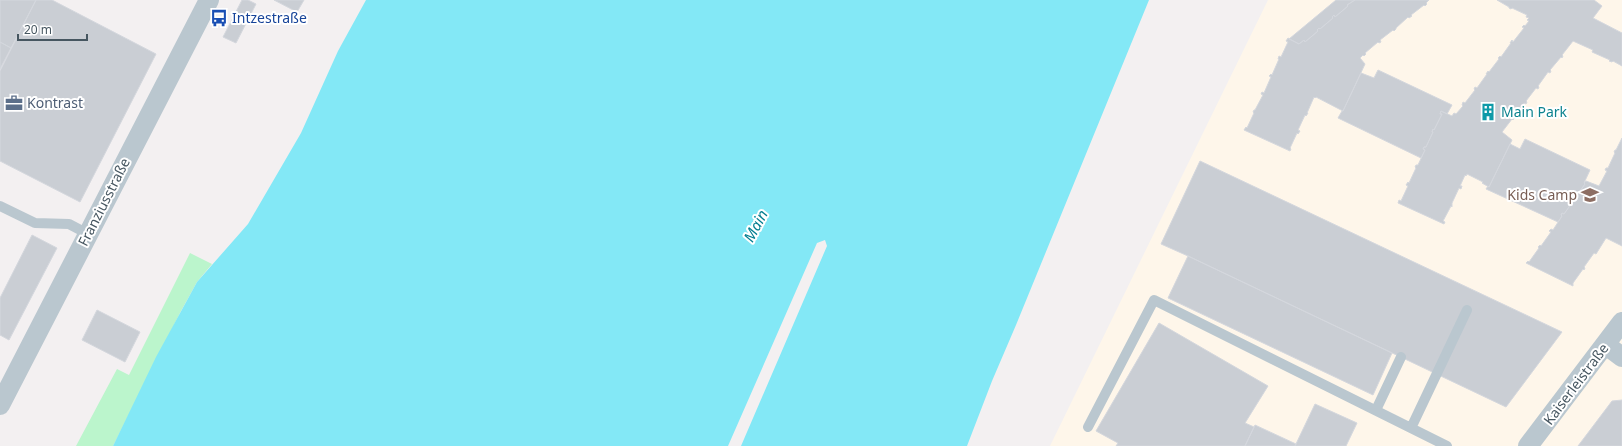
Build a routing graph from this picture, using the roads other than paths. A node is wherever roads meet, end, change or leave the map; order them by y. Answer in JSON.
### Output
{"nodes":[{"id":1,"x":209,"y":0,"type":"edge"},
{"id":2,"x":0,"y":206,"type":"edge"},
{"id":3,"x":88,"y":234,"type":"junction"},
{"id":4,"x":1467,"y":310,"type":"dead end"},
{"id":5,"x":1622,"y":322,"type":"edge"},
{"id":6,"x":1606,"y":345,"type":"junction"},
{"id":7,"x":1401,"y":357,"type":"dead end"},
{"id":8,"x":1622,"y":357,"type":"edge"},
{"id":9,"x":0,"y":405,"type":"edge"},
{"id":10,"x":1376,"y":410,"type":"junction"},
{"id":11,"x":1088,"y":427,"type":"dead end"},
{"id":12,"x":1411,"y":428,"type":"junction"},
{"id":13,"x":1447,"y":446,"type":"edge"},
{"id":14,"x":1528,"y":446,"type":"edge"}],
"edges":[{"from":1,"to":3,"type":"street","name":"Franziusstraße"},
{"from":2,"to":3,"type":"lane"},
{"from":3,"to":9,"type":"street","name":"Franziusstraße"},
{"from":4,"to":12,"type":"lane"},
{"from":5,"to":6,"type":"street","name":"Kaiserleistraße"},
{"from":6,"to":8,"type":"street"},
{"from":6,"to":14,"type":"street","name":"Kaiserleistraße"},
{"from":7,"to":10,"type":"lane"},
{"from":10,"to":11,"type":"lane"},
{"from":10,"to":12,"type":"lane"},
{"from":12,"to":13,"type":"lane"}]}
